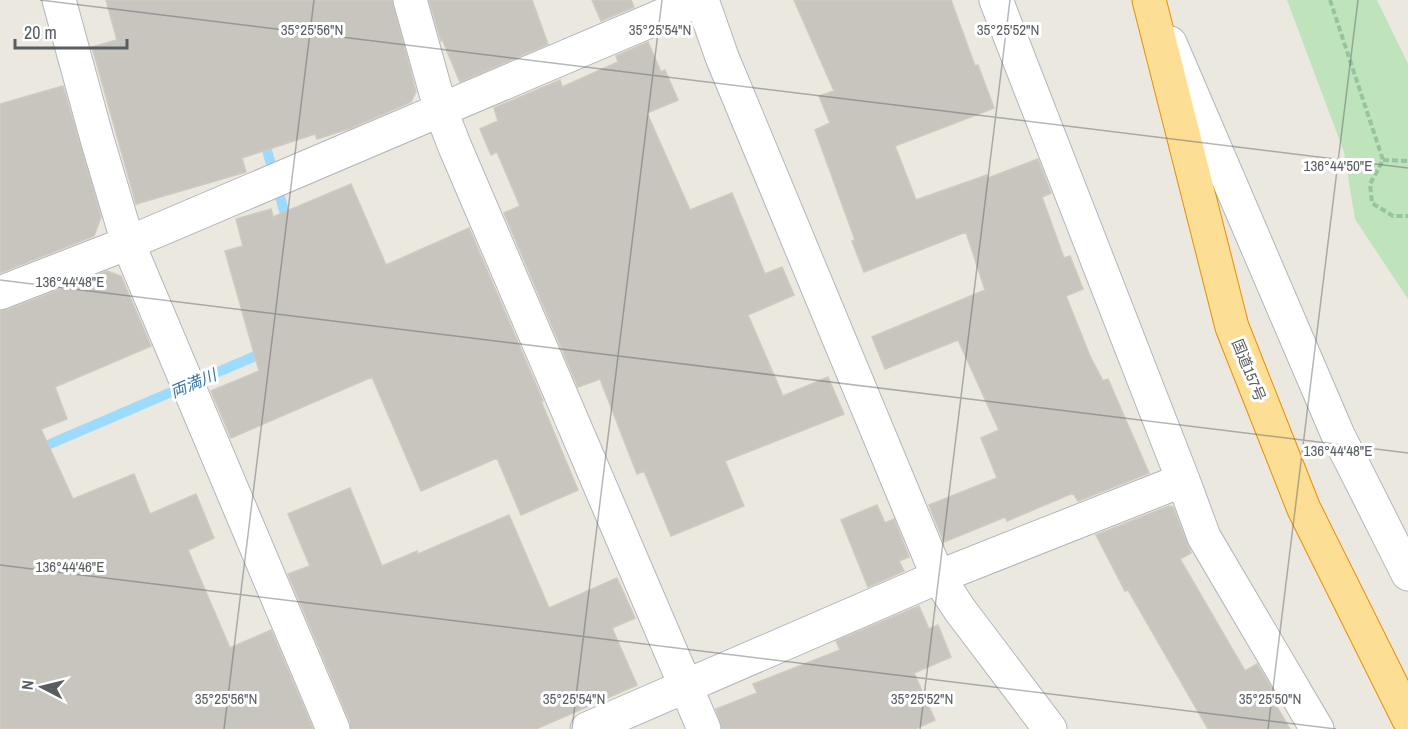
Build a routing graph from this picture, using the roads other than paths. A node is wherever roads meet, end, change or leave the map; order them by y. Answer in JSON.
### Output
{"nodes":[{"id":1,"x":59,"y":0,"type":"edge"},
{"id":2,"x":410,"y":0,"type":"edge"},
{"id":3,"x":700,"y":0,"type":"edge"},
{"id":4,"x":996,"y":0,"type":"edge"},
{"id":5,"x":1150,"y":0,"type":"edge"},
{"id":6,"x":441,"y":111,"type":"junction"},
{"id":7,"x":128,"y":243,"type":"junction"},
{"id":8,"x":0,"y":292,"type":"edge"},
{"id":9,"x":1183,"y":480,"type":"junction"},
{"id":10,"x":1408,"y":574,"type":"edge"},
{"id":11,"x":938,"y":577,"type":"junction"},
{"id":12,"x":686,"y":687,"type":"junction"},
{"id":13,"x":1408,"y":718,"type":"edge"},
{"id":14,"x":333,"y":729,"type":"edge"},
{"id":15,"x":587,"y":729,"type":"edge"},
{"id":16,"x":704,"y":729,"type":"edge"},
{"id":17,"x":1050,"y":729,"type":"edge"},
{"id":18,"x":1317,"y":729,"type":"edge"}],
"edges":[{"from":1,"to":7,"type":"street"},
{"from":2,"to":6,"type":"street"},
{"from":3,"to":6,"type":"street"},
{"from":3,"to":11,"type":"street"},
{"from":4,"to":9,"type":"street"},
{"from":5,"to":10,"type":"street"},
{"from":5,"to":13,"type":"highway","name":"国道157号"},
{"from":6,"to":7,"type":"street"},
{"from":6,"to":12,"type":"street"},
{"from":7,"to":8,"type":"street"},
{"from":7,"to":14,"type":"street"},
{"from":9,"to":11,"type":"street"},
{"from":9,"to":18,"type":"street"},
{"from":11,"to":12,"type":"street"},
{"from":11,"to":17,"type":"street"},
{"from":12,"to":15,"type":"street"},
{"from":12,"to":16,"type":"street"}]}
